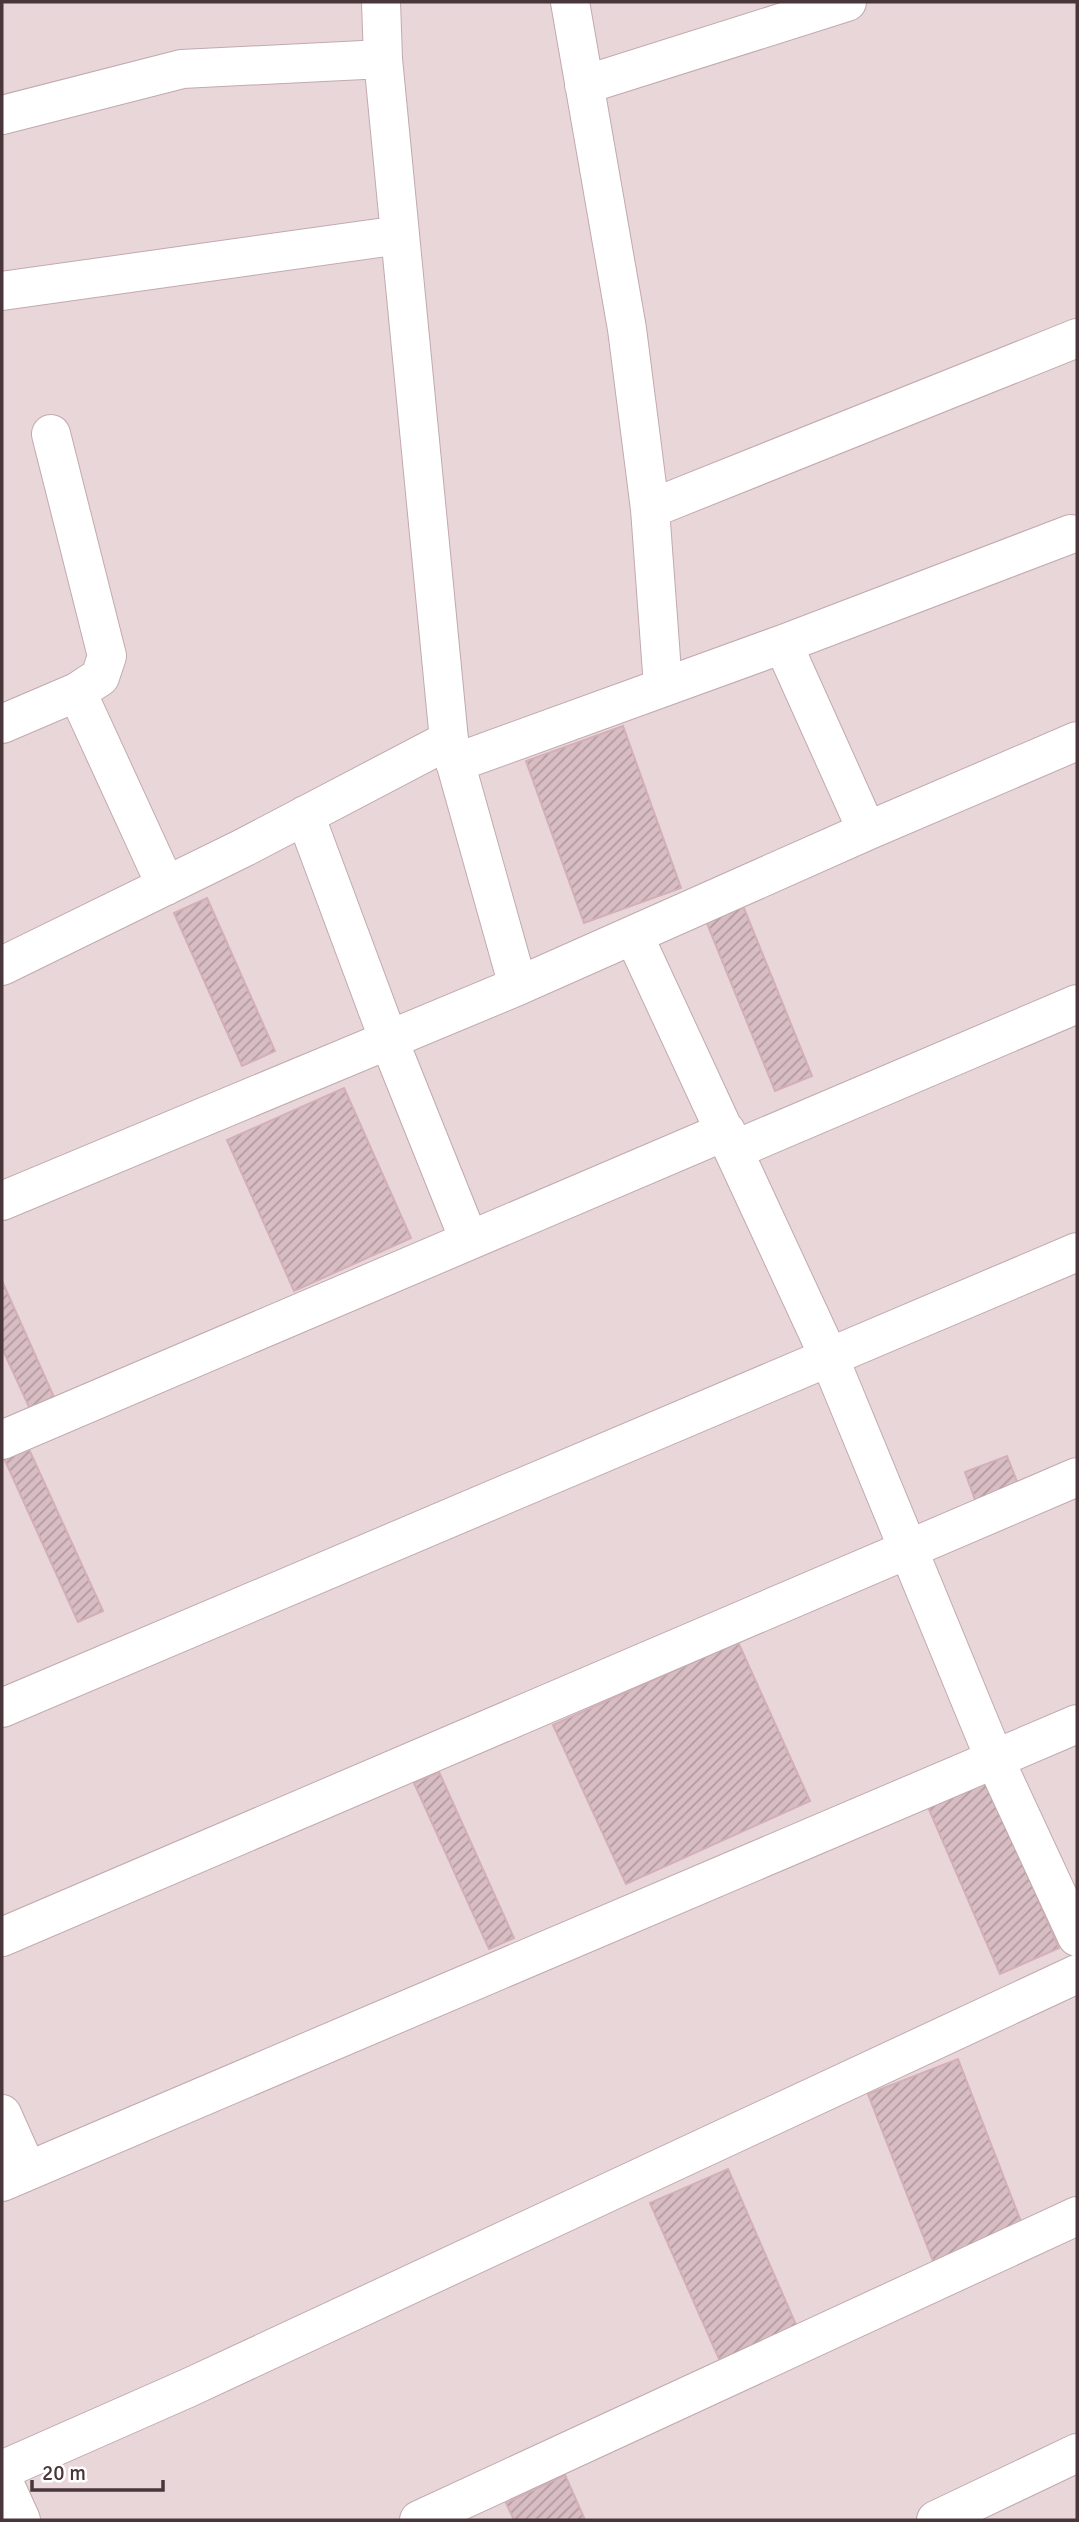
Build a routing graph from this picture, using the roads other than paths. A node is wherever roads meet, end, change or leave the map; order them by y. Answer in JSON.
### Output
{"nodes":[{"id":1,"x":381,"y":2,"type":"edge"},
{"id":2,"x":570,"y":2,"type":"edge"},
{"id":3,"x":847,"y":2,"type":"edge"},
{"id":4,"x":383,"y":60,"type":"junction"},
{"id":5,"x":584,"y":85,"type":"junction"},
{"id":6,"x":2,"y":115,"type":"edge"},
{"id":7,"x":400,"y":235,"type":"junction"},
{"id":8,"x":2,"y":291,"type":"edge"},
{"id":9,"x":1077,"y":338,"type":"edge"},
{"id":10,"x":51,"y":434,"type":"dead end"},
{"id":11,"x":650,"y":509,"type":"junction"},
{"id":12,"x":1071,"y":534,"type":"dead end"},
{"id":13,"x":783,"y":644,"type":"junction"},
{"id":14,"x":663,"y":686,"type":"junction"},
{"id":15,"x":77,"y":692,"type":"junction"},
{"id":16,"x":2,"y":724,"type":"edge"},
{"id":17,"x":1077,"y":741,"type":"edge"},
{"id":18,"x":452,"y":751,"type":"junction"},
{"id":19,"x":305,"y":815,"type":"junction"},
{"id":20,"x":867,"y":831,"type":"junction"},
{"id":21,"x":166,"y":886,"type":"junction"},
{"id":22,"x":634,"y":936,"type":"junction"},
{"id":23,"x":2,"y":966,"type":"edge"},
{"id":24,"x":518,"y":986,"type":"junction"},
{"id":25,"x":1077,"y":1004,"type":"edge"},
{"id":26,"x":388,"y":1038,"type":"junction"},
{"id":27,"x":730,"y":1140,"type":"junction"},
{"id":28,"x":2,"y":1201,"type":"edge"},
{"id":29,"x":469,"y":1240,"type":"junction"},
{"id":30,"x":1077,"y":1252,"type":"edge"},
{"id":31,"x":829,"y":1357,"type":"junction"},
{"id":32,"x":2,"y":1440,"type":"edge"},
{"id":33,"x":1077,"y":1477,"type":"edge"},
{"id":34,"x":908,"y":1550,"type":"junction"},
{"id":35,"x":2,"y":1708,"type":"edge"},
{"id":36,"x":1077,"y":1724,"type":"edge"},
{"id":37,"x":995,"y":1760,"type":"junction"},
{"id":38,"x":2,"y":1937,"type":"edge"},
{"id":39,"x":1077,"y":1937,"type":"edge"},
{"id":40,"x":1077,"y":1974,"type":"edge"},
{"id":41,"x":2,"y":2114,"type":"edge"},
{"id":42,"x":15,"y":2176,"type":"edge"},
{"id":43,"x":1077,"y":2216,"type":"edge"},
{"id":44,"x":1077,"y":2453,"type":"edge"},
{"id":45,"x":2,"y":2470,"type":"edge"},
{"id":46,"x":2,"y":2478,"type":"edge"},
{"id":47,"x":21,"y":2520,"type":"edge"},
{"id":48,"x":419,"y":2520,"type":"edge"},
{"id":49,"x":936,"y":2520,"type":"edge"}],
"edges":[{"from":1,"to":4,"type":"street"},
{"from":2,"to":5,"type":"street"},
{"from":3,"to":5,"type":"street"},
{"from":4,"to":6,"type":"street"},
{"from":4,"to":7,"type":"street"},
{"from":5,"to":11,"type":"street"},
{"from":7,"to":8,"type":"street"},
{"from":7,"to":18,"type":"street"},
{"from":9,"to":11,"type":"street"},
{"from":10,"to":15,"type":"street"},
{"from":11,"to":14,"type":"street"},
{"from":12,"to":13,"type":"street"},
{"from":13,"to":14,"type":"street"},
{"from":13,"to":20,"type":"street"},
{"from":14,"to":18,"type":"street"},
{"from":15,"to":16,"type":"street"},
{"from":15,"to":21,"type":"street"},
{"from":17,"to":20,"type":"street"},
{"from":18,"to":19,"type":"street"},
{"from":18,"to":24,"type":"street"},
{"from":19,"to":21,"type":"street"},
{"from":19,"to":26,"type":"street"},
{"from":20,"to":22,"type":"street"},
{"from":21,"to":23,"type":"street"},
{"from":22,"to":24,"type":"street"},
{"from":22,"to":27,"type":"street"},
{"from":24,"to":26,"type":"street"},
{"from":25,"to":27,"type":"street"},
{"from":26,"to":28,"type":"street"},
{"from":26,"to":29,"type":"street"},
{"from":27,"to":29,"type":"street"},
{"from":27,"to":31,"type":"street"},
{"from":29,"to":32,"type":"street"},
{"from":30,"to":31,"type":"street"},
{"from":31,"to":34,"type":"street"},
{"from":31,"to":35,"type":"street"},
{"from":33,"to":34,"type":"street"},
{"from":34,"to":37,"type":"street"},
{"from":34,"to":38,"type":"street"},
{"from":36,"to":37,"type":"street"},
{"from":37,"to":39,"type":"street"},
{"from":37,"to":42,"type":"street"},
{"from":40,"to":45,"type":"street"},
{"from":41,"to":42,"type":"street"},
{"from":43,"to":48,"type":"street"},
{"from":44,"to":49,"type":"street"},
{"from":46,"to":47,"type":"street"}]}
